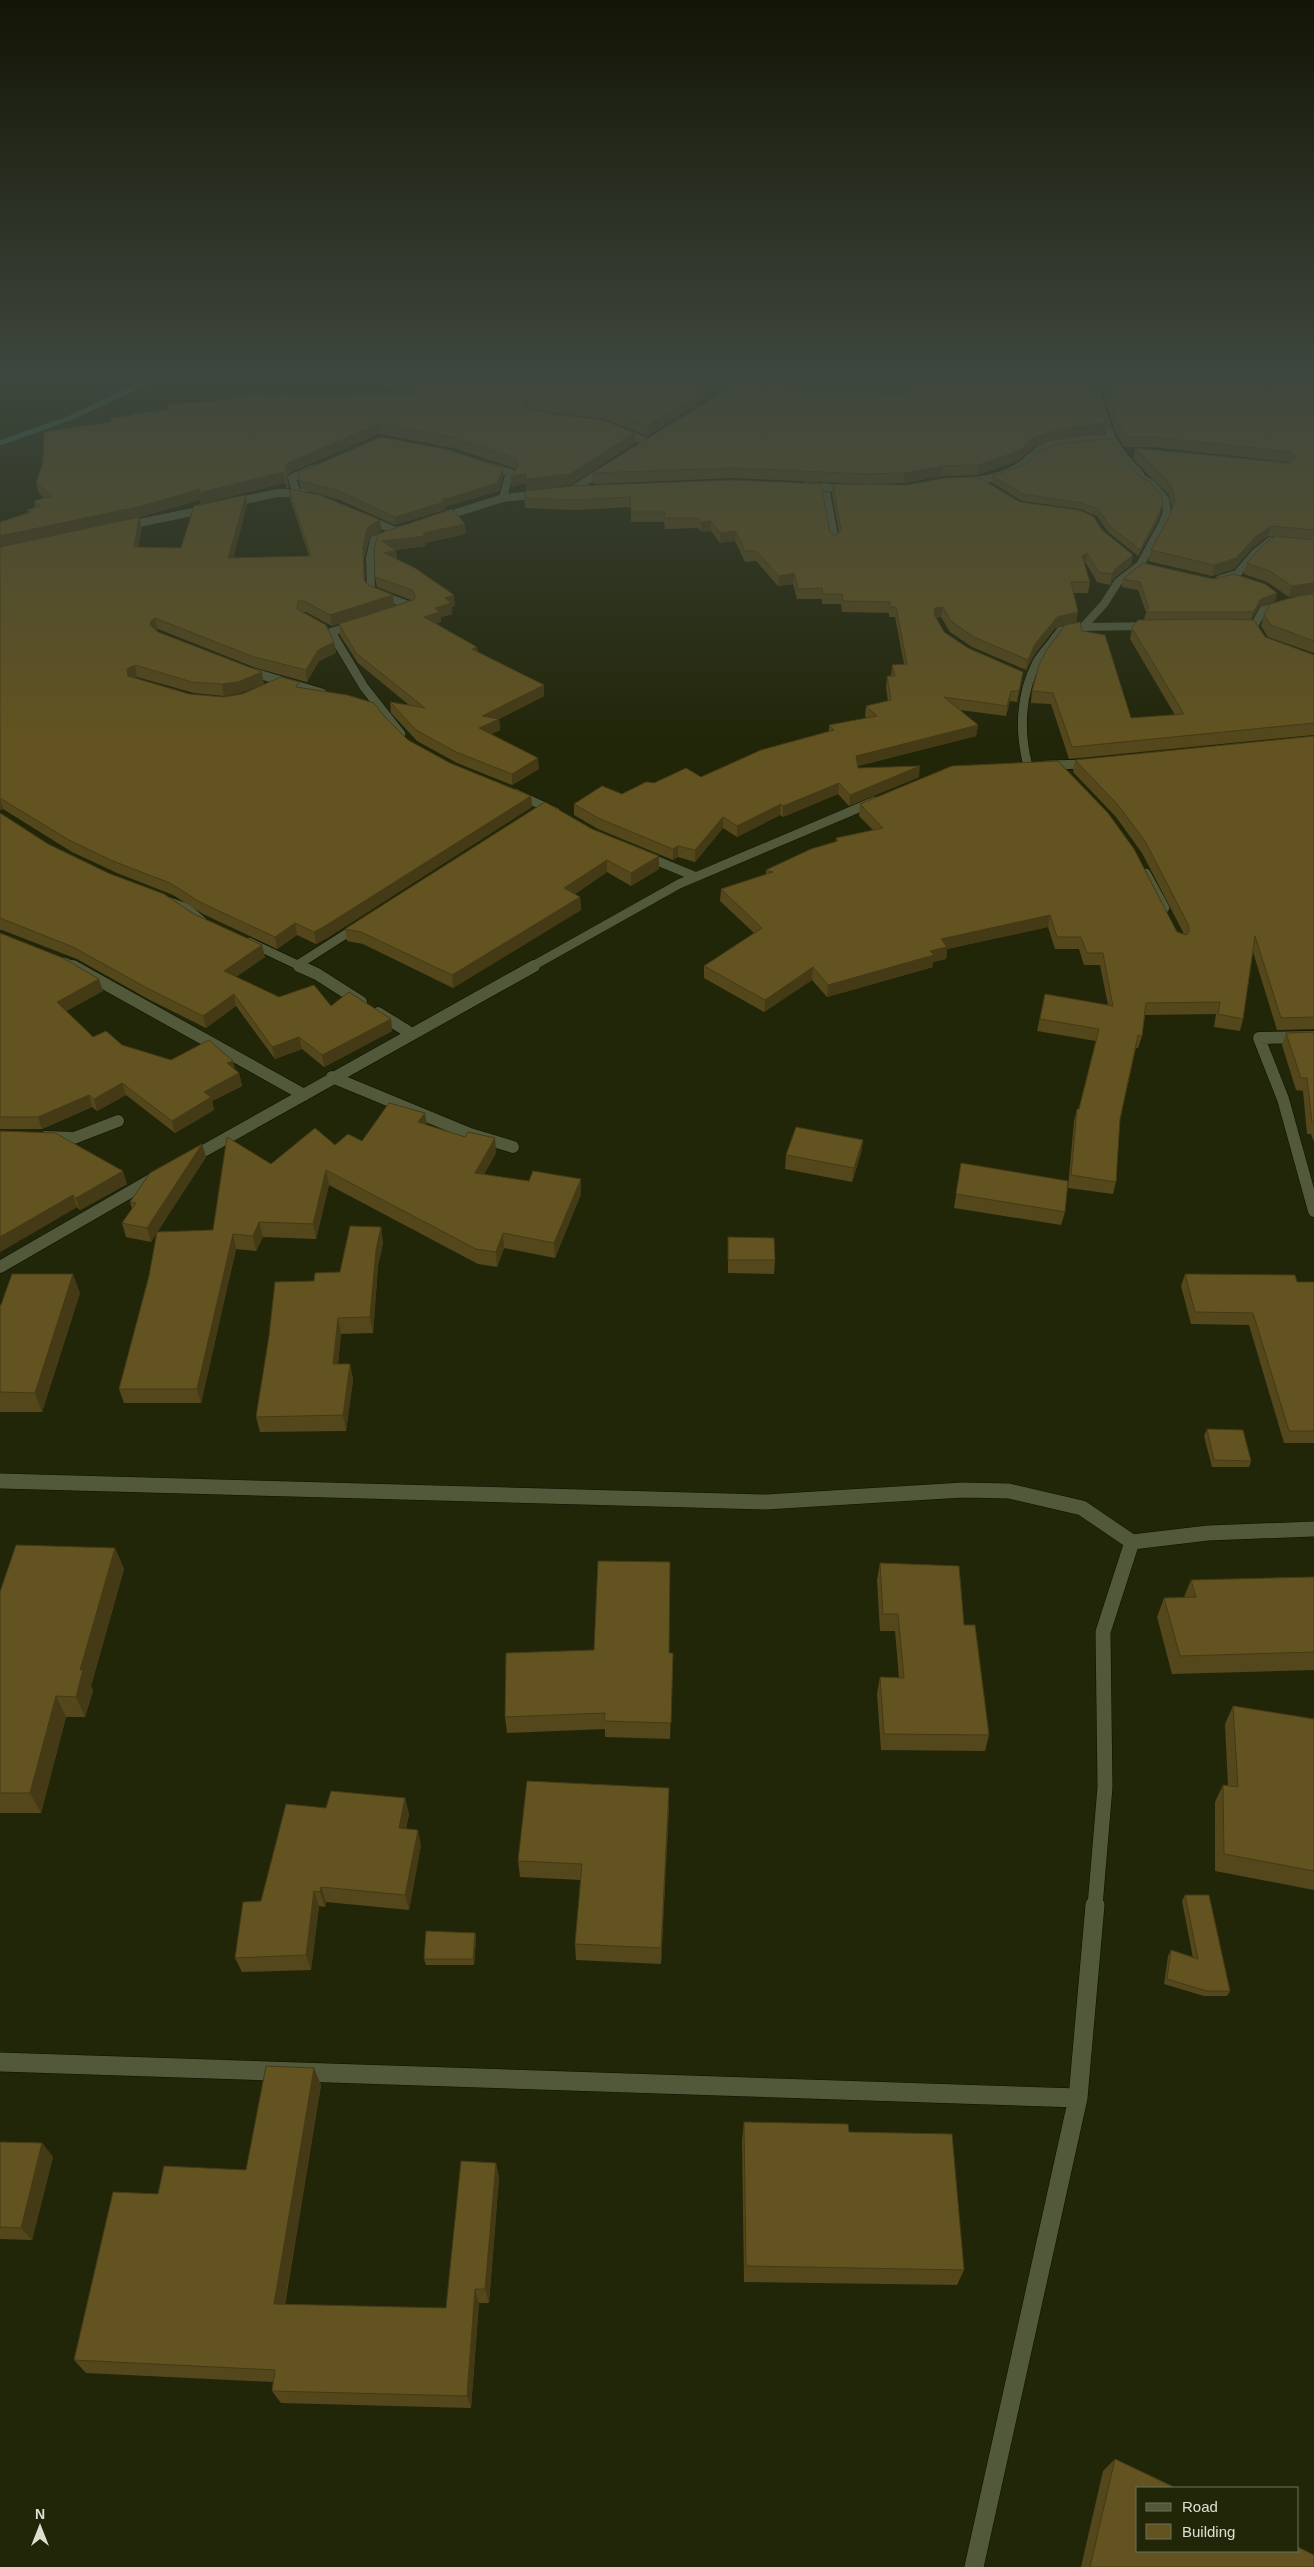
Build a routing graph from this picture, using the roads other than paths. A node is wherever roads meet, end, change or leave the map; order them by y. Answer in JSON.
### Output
{"nodes":[{"id":1,"x":261,"y":497,"type":"edge"},
{"id":2,"x":513,"y":497,"type":"edge"},
{"id":3,"x":827,"y":497,"type":"edge"},
{"id":4,"x":1163,"y":497,"type":"edge"},
{"id":5,"x":503,"y":498,"type":"joint"},
{"id":6,"x":360,"y":515,"type":"edge"},
{"id":7,"x":431,"y":520,"type":"edge"},
{"id":8,"x":413,"y":526,"type":"edge"},
{"id":9,"x":114,"y":528,"type":"edge"},
{"id":10,"x":396,"y":531,"type":"junction"},
{"id":11,"x":835,"y":541,"type":"edge"},
{"id":12,"x":1279,"y":542,"type":"edge"},
{"id":13,"x":1132,"y":560,"type":"edge"},
{"id":14,"x":1140,"y":565,"type":"junction"},
{"id":15,"x":1148,"y":568,"type":"edge"},
{"id":16,"x":1230,"y":575,"type":"junction"},
{"id":17,"x":1247,"y":581,"type":"edge"},
{"id":18,"x":1212,"y":582,"type":"edge"},
{"id":19,"x":1314,"y":599,"type":"edge"},
{"id":20,"x":393,"y":612,"type":"edge"},
{"id":21,"x":367,"y":620,"type":"edge"},
{"id":22,"x":1234,"y":625,"type":"edge"},
{"id":23,"x":1158,"y":626,"type":"edge"},
{"id":24,"x":1083,"y":627,"type":"junction"},
{"id":25,"x":236,"y":667,"type":"edge"},
{"id":26,"x":1021,"y":676,"type":"edge"},
{"id":27,"x":1030,"y":679,"type":"junction"},
{"id":28,"x":327,"y":694,"type":"edge"},
{"id":29,"x":364,"y":704,"type":"edge"},
{"id":30,"x":382,"y":709,"type":"junction"},
{"id":31,"x":407,"y":740,"type":"edge"},
{"id":32,"x":1102,"y":763,"type":"edge"},
{"id":33,"x":1058,"y":765,"type":"junction"},
{"id":34,"x":1067,"y":775,"type":"edge"},
{"id":35,"x":504,"y":789,"type":"edge"},
{"id":36,"x":887,"y":796,"type":"edge"},
{"id":37,"x":546,"y":806,"type":"junction"},
{"id":38,"x":562,"y":815,"type":"edge"},
{"id":39,"x":529,"y":816,"type":"edge"},
{"id":40,"x":631,"y":850,"type":"edge"},
{"id":41,"x":1142,"y":866,"type":"edge"},
{"id":42,"x":694,"y":876,"type":"junction"},
{"id":43,"x":153,"y":895,"type":"edge"},
{"id":44,"x":1168,"y":916,"type":"edge"},
{"id":45,"x":373,"y":917,"type":"edge"},
{"id":46,"x":213,"y":926,"type":"edge"},
{"id":47,"x":236,"y":936,"type":"edge"},
{"id":48,"x":51,"y":956,"type":"edge"},
{"id":49,"x":299,"y":964,"type":"junction"},
{"id":50,"x":412,"y":1034,"type":"junction"},
{"id":51,"x":1314,"y":1037,"type":"edge"},
{"id":52,"x":332,"y":1077,"type":"junction"},
{"id":53,"x":304,"y":1095,"type":"junction"},
{"id":54,"x":118,"y":1121,"type":"dead end"},
{"id":55,"x":29,"y":1136,"type":"edge"},
{"id":56,"x":513,"y":1147,"type":"dead end"},
{"id":57,"x":185,"y":1161,"type":"edge"},
{"id":58,"x":168,"y":1170,"type":"edge"},
{"id":59,"x":1314,"y":1211,"type":"edge"},
{"id":60,"x":0,"y":1267,"type":"edge"},
{"id":61,"x":0,"y":1481,"type":"edge"},
{"id":62,"x":1314,"y":1529,"type":"edge"},
{"id":63,"x":1132,"y":1542,"type":"junction"},
{"id":64,"x":0,"y":2062,"type":"edge"},
{"id":65,"x":1078,"y":2098,"type":"junction"},
{"id":66,"x":974,"y":2567,"type":"edge"}],
"edges":[{"from":1,"to":9,"type":"street"},
{"from":2,"to":5,"type":"street"},
{"from":3,"to":11,"type":"street"},
{"from":4,"to":14,"type":"street"},
{"from":5,"to":7,"type":"street"},
{"from":6,"to":10,"type":"street"},
{"from":8,"to":10,"type":"street"},
{"from":10,"to":20,"type":"street"},
{"from":12,"to":16,"type":"street"},
{"from":13,"to":14,"type":"street"},
{"from":14,"to":15,"type":"street"},
{"from":14,"to":24,"type":"street"},
{"from":16,"to":17,"type":"street"},
{"from":16,"to":18,"type":"street"},
{"from":19,"to":22,"type":"street"},
{"from":21,"to":30,"type":"street"},
{"from":23,"to":24,"type":"street"},
{"from":24,"to":27,"type":"street"},
{"from":25,"to":28,"type":"street"},
{"from":26,"to":27,"type":"street"},
{"from":27,"to":33,"type":"street"},
{"from":29,"to":30,"type":"street"},
{"from":30,"to":31,"type":"street"},
{"from":32,"to":33,"type":"street"},
{"from":33,"to":34,"type":"street"},
{"from":35,"to":37,"type":"street"},
{"from":36,"to":42,"type":"street"},
{"from":37,"to":38,"type":"street"},
{"from":37,"to":39,"type":"street"},
{"from":40,"to":42,"type":"street"},
{"from":41,"to":44,"type":"street"},
{"from":42,"to":50,"type":"street"},
{"from":43,"to":46,"type":"street"},
{"from":45,"to":49,"type":"street"},
{"from":47,"to":49,"type":"street"},
{"from":48,"to":53,"type":"street"},
{"from":49,"to":50,"type":"street"},
{"from":50,"to":52,"type":"street"},
{"from":51,"to":59,"type":"street"},
{"from":52,"to":53,"type":"street"},
{"from":52,"to":56,"type":"street"},
{"from":53,"to":57,"type":"street"},
{"from":54,"to":55,"type":"street"},
{"from":58,"to":60,"type":"street"},
{"from":61,"to":63,"type":"street"},
{"from":62,"to":63,"type":"street"},
{"from":63,"to":65,"type":"street"},
{"from":64,"to":65,"type":"street"},
{"from":65,"to":66,"type":"street"}]}
